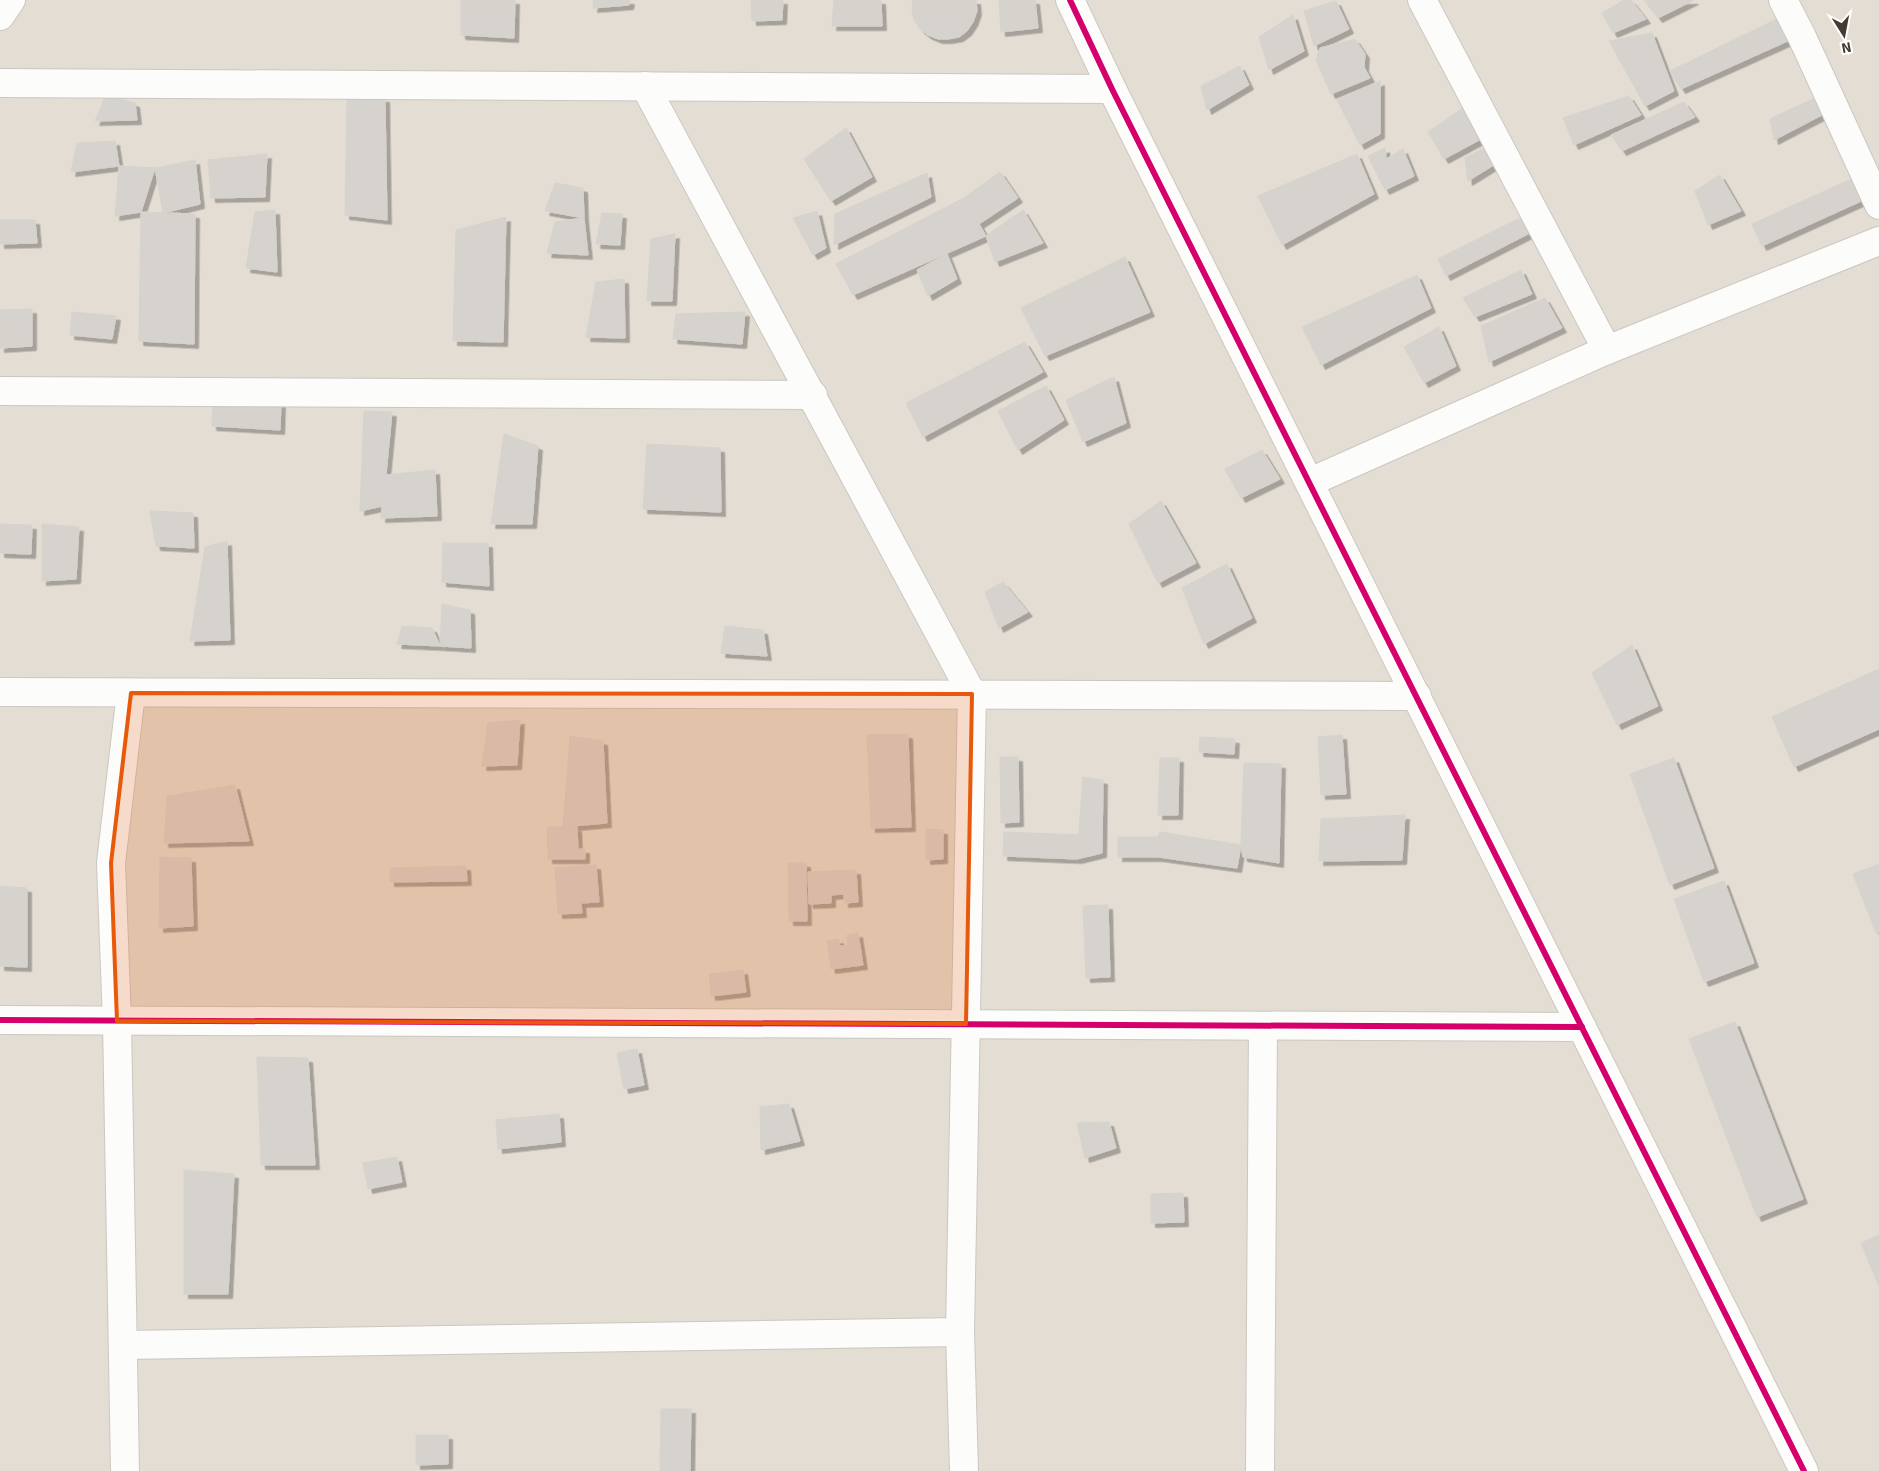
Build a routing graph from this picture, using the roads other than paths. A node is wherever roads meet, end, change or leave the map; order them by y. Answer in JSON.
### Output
{"nodes":[{"id":1,"x":11,"y":0,"type":"edge"},
{"id":2,"x":1070,"y":0,"type":"edge"},
{"id":3,"x":1422,"y":0,"type":"edge"},
{"id":4,"x":1783,"y":0,"type":"edge"},
{"id":5,"x":0,"y":16,"type":"edge"},
{"id":6,"x":0,"y":83,"type":"edge"},
{"id":7,"x":645,"y":86,"type":"junction"},
{"id":8,"x":1112,"y":89,"type":"junction"},
{"id":9,"x":1879,"y":205,"type":"edge"},
{"id":10,"x":1879,"y":241,"type":"edge"},
{"id":11,"x":1607,"y":350,"type":"junction"},
{"id":12,"x":0,"y":391,"type":"edge"},
{"id":13,"x":813,"y":396,"type":"junction"},
{"id":14,"x":1310,"y":482,"type":"junction"},
{"id":15,"x":0,"y":692,"type":"edge"},
{"id":16,"x":131,"y":692,"type":"junction"},
{"id":17,"x":972,"y":694,"type":"junction"},
{"id":18,"x":1417,"y":696,"type":"junction"},
{"id":19,"x":0,"y":1020,"type":"edge"},
{"id":20,"x":117,"y":1021,"type":"junction"},
{"id":21,"x":966,"y":1024,"type":"junction"},
{"id":22,"x":1263,"y":1026,"type":"junction"},
{"id":23,"x":1582,"y":1027,"type":"junction"},
{"id":24,"x":960,"y":1332,"type":"junction"},
{"id":25,"x":123,"y":1346,"type":"junction"},
{"id":26,"x":125,"y":1471,"type":"edge"},
{"id":27,"x":964,"y":1471,"type":"edge"},
{"id":28,"x":1260,"y":1471,"type":"edge"},
{"id":29,"x":1804,"y":1471,"type":"edge"}],
"edges":[{"from":1,"to":5,"type":"street"},
{"from":2,"to":8,"type":"street"},
{"from":3,"to":11,"type":"street"},
{"from":4,"to":9,"type":"street"},
{"from":6,"to":7,"type":"street"},
{"from":7,"to":8,"type":"street"},
{"from":7,"to":13,"type":"street"},
{"from":8,"to":14,"type":"street"},
{"from":10,"to":11,"type":"street"},
{"from":11,"to":14,"type":"street"},
{"from":12,"to":13,"type":"street"},
{"from":13,"to":17,"type":"street"},
{"from":14,"to":18,"type":"street"},
{"from":15,"to":16,"type":"street"},
{"from":16,"to":17,"type":"street"},
{"from":16,"to":20,"type":"street"},
{"from":17,"to":18,"type":"street"},
{"from":17,"to":21,"type":"street"},
{"from":18,"to":23,"type":"street"},
{"from":19,"to":20,"type":"street"},
{"from":20,"to":21,"type":"street"},
{"from":20,"to":25,"type":"street"},
{"from":21,"to":22,"type":"street"},
{"from":21,"to":24,"type":"street"},
{"from":22,"to":23,"type":"street"},
{"from":22,"to":28,"type":"street"},
{"from":23,"to":29,"type":"street"},
{"from":24,"to":25,"type":"street"},
{"from":24,"to":27,"type":"street"},
{"from":25,"to":26,"type":"street"}]}
